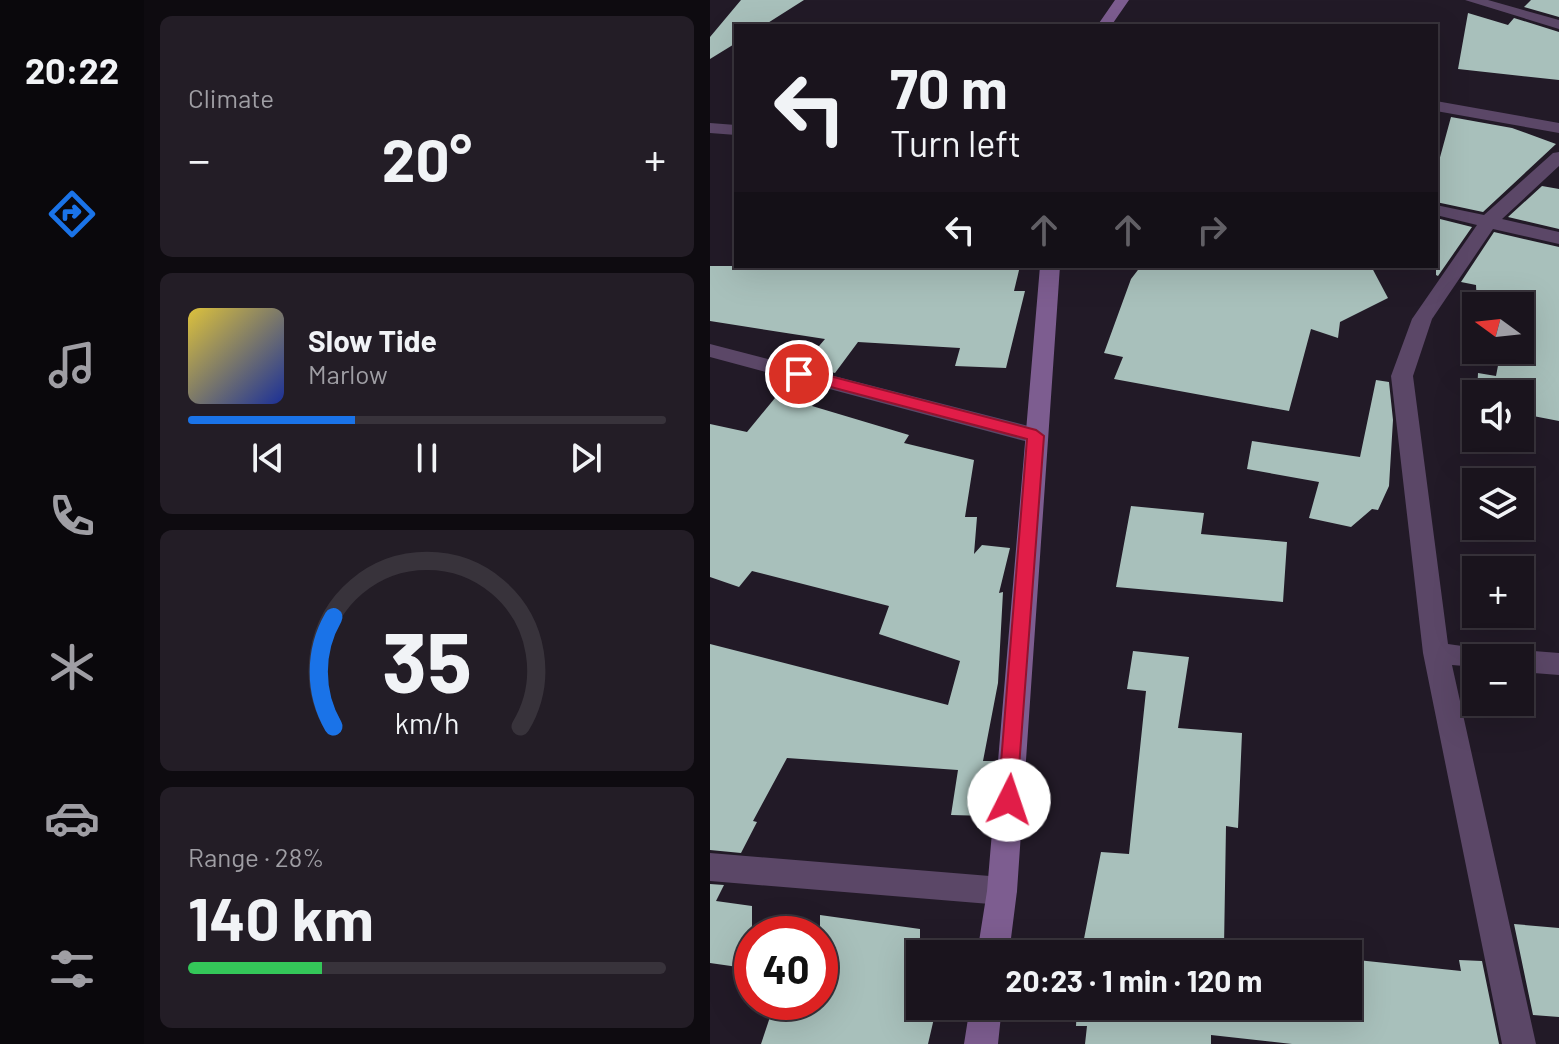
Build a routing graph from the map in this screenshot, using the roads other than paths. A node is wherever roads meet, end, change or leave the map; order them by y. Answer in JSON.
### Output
{"nodes":[{"id":1,"x":1122,"y":0,"type":"edge"},
{"id":2,"x":1472,"y":0,"type":"edge"},
{"id":3,"x":1105,"y":24,"type":"edge"},
{"id":4,"x":1559,"y":25,"type":"edge"},
{"id":5,"x":1438,"y":106,"type":"edge"},
{"id":6,"x":710,"y":128,"type":"edge"},
{"id":7,"x":1559,"y":128,"type":"edge"},
{"id":8,"x":734,"y":130,"type":"edge"},
{"id":9,"x":1559,"y":157,"type":"edge"},
{"id":10,"x":1438,"y":210,"type":"edge"},
{"id":11,"x":1489,"y":221,"type":"junction"},
{"id":12,"x":1559,"y":238,"type":"edge"},
{"id":13,"x":1050,"y":268,"type":"edge"},
{"id":14,"x":710,"y":350,"type":"edge"},
{"id":15,"x":1036,"y":436,"type":"junction"},
{"id":16,"x":1436,"y":653,"type":"junction"},
{"id":17,"x":1462,"y":656,"type":"edge"},
{"id":18,"x":1534,"y":662,"type":"edge"},
{"id":19,"x":1559,"y":664,"type":"edge"},
{"id":20,"x":710,"y":867,"type":"edge"},
{"id":21,"x":1002,"y":891,"type":"junction"},
{"id":22,"x":995,"y":940,"type":"edge"},
{"id":23,"x":984,"y":1020,"type":"edge"},
{"id":24,"x":981,"y":1044,"type":"edge"},
{"id":25,"x":1519,"y":1044,"type":"edge"}],
"edges":[{"from":1,"to":3,"type":"street"},
{"from":2,"to":4,"type":"street"},
{"from":5,"to":7,"type":"street"},
{"from":6,"to":8,"type":"street"},
{"from":9,"to":11,"type":"street"},
{"from":10,"to":11,"type":"street"},
{"from":11,"to":12,"type":"street"},
{"from":11,"to":16,"type":"street"},
{"from":13,"to":15,"type":"street"},
{"from":14,"to":15,"type":"street"},
{"from":15,"to":21,"type":"street"},
{"from":16,"to":17,"type":"street"},
{"from":16,"to":25,"type":"street"},
{"from":18,"to":19,"type":"street"},
{"from":20,"to":21,"type":"street"},
{"from":21,"to":22,"type":"street"},
{"from":23,"to":24,"type":"street"}]}
